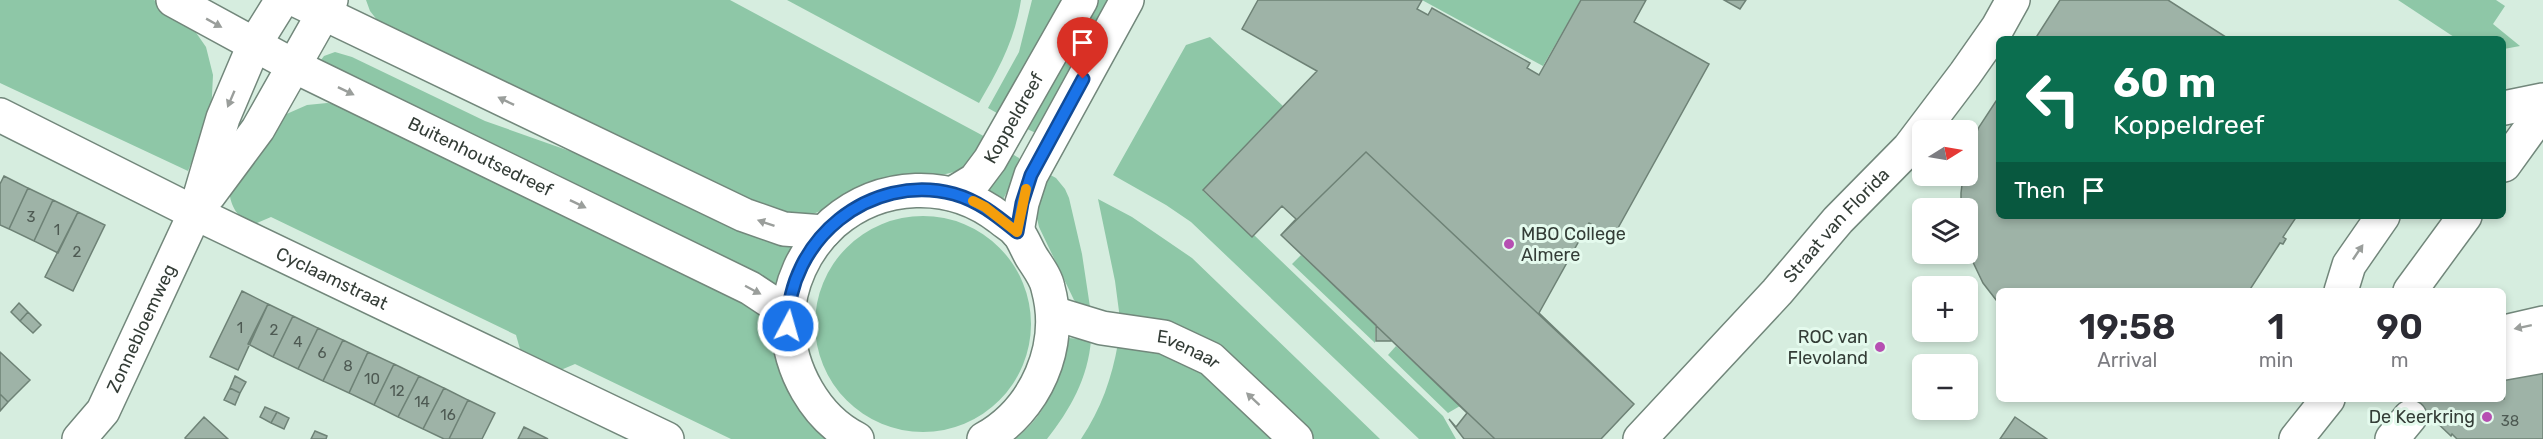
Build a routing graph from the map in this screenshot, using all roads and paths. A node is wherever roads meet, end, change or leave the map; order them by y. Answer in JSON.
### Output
{"nodes":[{"id":1,"x":173,"y":0,"type":"edge"},
{"id":2,"x":282,"y":0,"type":"edge"},
{"id":3,"x":1081,"y":0,"type":"edge"},
{"id":4,"x":1127,"y":0,"type":"edge"},
{"id":5,"x":2013,"y":0,"type":"edge"},
{"id":6,"x":317,"y":4,"type":"edge"},
{"id":7,"x":254,"y":45,"type":"junction"},
{"id":8,"x":294,"y":66,"type":"junction"},
{"id":9,"x":2543,"y":100,"type":"edge"},
{"id":10,"x":2506,"y":108,"type":"edge"},
{"id":11,"x":2543,"y":111,"type":"edge"},
{"id":12,"x":0,"y":115,"type":"edge"},
{"id":13,"x":2506,"y":162,"type":"edge"},
{"id":14,"x":952,"y":194,"type":"junction"},
{"id":15,"x":195,"y":213,"type":"junction"},
{"id":16,"x":2381,"y":219,"type":"edge"},
{"id":17,"x":2463,"y":219,"type":"edge"},
{"id":18,"x":824,"y":232,"type":"junction"},
{"id":19,"x":1017,"y":232,"type":"junction"},
{"id":20,"x":2342,"y":288,"type":"edge"},
{"id":21,"x":2412,"y":288,"type":"edge"},
{"id":22,"x":788,"y":313,"type":"junction"},
{"id":23,"x":1053,"y":313,"type":"junction"},
{"id":24,"x":2543,"y":323,"type":"edge"},
{"id":25,"x":2506,"y":332,"type":"edge"},
{"id":26,"x":2543,"y":357,"type":"edge"},
{"id":27,"x":2506,"y":363,"type":"edge"},
{"id":28,"x":2326,"y":402,"type":"edge"},
{"id":29,"x":2297,"y":438,"type":"edge"},
{"id":30,"x":79,"y":439,"type":"edge"},
{"id":31,"x":667,"y":439,"type":"edge"},
{"id":32,"x":857,"y":439,"type":"edge"},
{"id":33,"x":984,"y":439,"type":"edge"},
{"id":34,"x":1296,"y":439,"type":"edge"},
{"id":35,"x":1640,"y":439,"type":"edge"}],
"edges":[{"from":1,"to":7,"type":"main road","name":"Buitenhoutsedreef","one_way":true},
{"from":2,"to":7,"type":"main road","name":"Zonnebloemweg"},
{"from":3,"to":14,"type":"main road","name":"Koppeldreef"},
{"from":4,"to":19,"type":"main road"},
{"from":5,"to":35,"type":"main road","name":"Straat van Florida"},
{"from":6,"to":8,"type":"main road","name":"Zonnebloemweg"},
{"from":18,"to":6,"type":"main road","one_way":true},
{"from":7,"to":8,"type":"main road","name":"Buitenhoutsedreef"},
{"from":7,"to":15,"type":"main road","name":"Zonnebloemweg","one_way":true},
{"from":8,"to":15,"type":"main road","name":"Zonnebloemweg"},
{"from":8,"to":22,"type":"main road","name":"Buitenhoutsedreef","one_way":true},
{"from":9,"to":10,"type":"main road"},
{"from":11,"to":13,"type":"main road"},
{"from":12,"to":15,"type":"main road","name":"Cyclaamstraat"},
{"from":14,"to":18,"type":"main road"},
{"from":14,"to":19,"type":"main road"},
{"from":15,"to":30,"type":"main road","name":"Zonnebloemweg"},
{"from":15,"to":31,"type":"main road","name":"Cyclaamstraat"},
{"from":20,"to":16,"type":"main road","one_way":true},
{"from":17,"to":21,"type":"main road"},
{"from":18,"to":22,"type":"main road"},
{"from":19,"to":23,"type":"main road"},
{"from":22,"to":32,"type":"main road"},
{"from":23,"to":33,"type":"main road"},
{"from":34,"to":23,"type":"main road","name":"Evenaar","one_way":true},
{"from":24,"to":25,"type":"main road","one_way":true},
{"from":26,"to":27,"type":"main road"},
{"from":28,"to":29,"type":"main road"}]}
